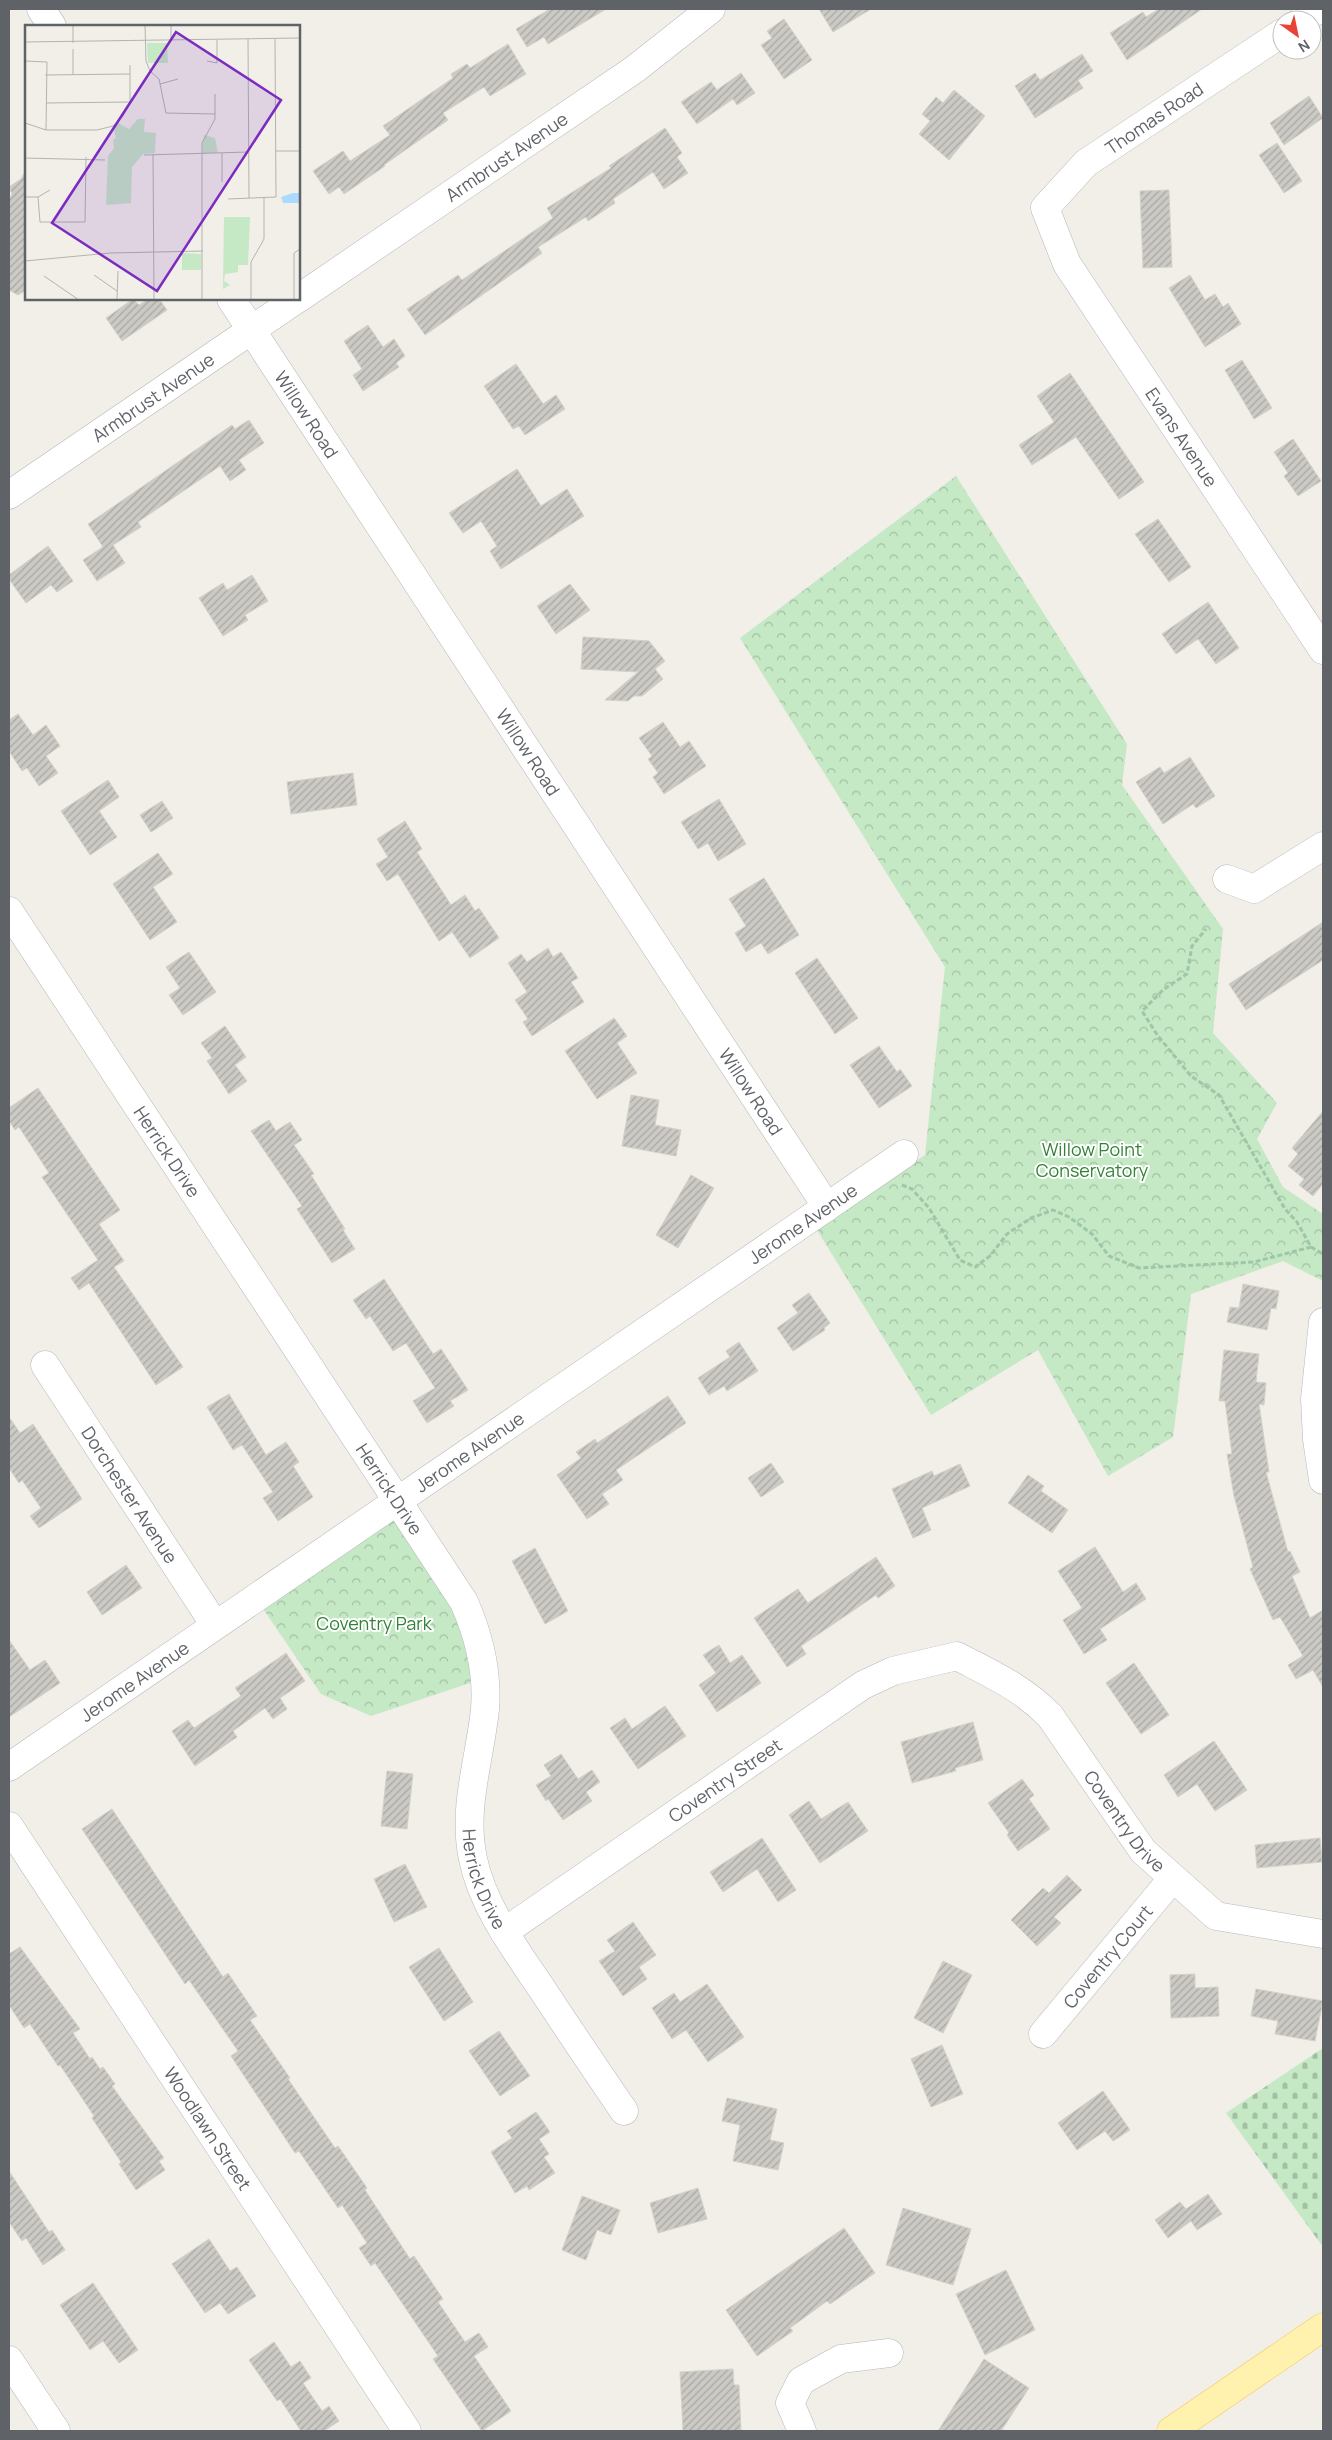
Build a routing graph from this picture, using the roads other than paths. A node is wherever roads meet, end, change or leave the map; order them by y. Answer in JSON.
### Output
{"nodes":[{"id":1,"x":40,"y":9,"type":"edge"},
{"id":2,"x":711,"y":9,"type":"edge"},
{"id":3,"x":51,"y":25,"type":"edge"},
{"id":4,"x":1272,"y":40,"type":"edge"},
{"id":5,"x":1049,"y":219,"type":"joint"},
{"id":6,"x":300,"y":297,"type":"edge"},
{"id":7,"x":232,"y":300,"type":"edge"},
{"id":8,"x":295,"y":300,"type":"edge"},
{"id":9,"x":251,"y":330,"type":"junction"},
{"id":10,"x":9,"y":495,"type":"edge"},
{"id":11,"x":1323,"y":650,"type":"edge"},
{"id":12,"x":1323,"y":846,"type":"edge"},
{"id":13,"x":1227,"y":879,"type":"dead end"},
{"id":14,"x":9,"y":911,"type":"edge"},
{"id":15,"x":904,"y":1154,"type":"dead end"},
{"id":16,"x":827,"y":1207,"type":"junction"},
{"id":17,"x":1323,"y":1322,"type":"edge"},
{"id":18,"x":45,"y":1365,"type":"dead end"},
{"id":19,"x":1323,"y":1480,"type":"edge"},
{"id":20,"x":398,"y":1500,"type":"junction"},
{"id":21,"x":215,"y":1625,"type":"junction"},
{"id":22,"x":957,"y":1656,"type":"joint"},
{"id":23,"x":9,"y":1767,"type":"edge"},
{"id":24,"x":9,"y":1826,"type":"edge"},
{"id":25,"x":1172,"y":1879,"type":"junction"},
{"id":26,"x":504,"y":1932,"type":"junction"},
{"id":27,"x":1323,"y":1934,"type":"edge"},
{"id":28,"x":1043,"y":2034,"type":"dead end"},
{"id":29,"x":624,"y":2111,"type":"dead end"},
{"id":30,"x":1323,"y":2327,"type":"edge"},
{"id":31,"x":889,"y":2353,"type":"dead end"},
{"id":32,"x":9,"y":2360,"type":"edge"},
{"id":33,"x":56,"y":2431,"type":"edge"},
{"id":34,"x":407,"y":2431,"type":"edge"},
{"id":35,"x":802,"y":2431,"type":"edge"},
{"id":36,"x":1171,"y":2431,"type":"edge"}],
"edges":[{"from":1,"to":3,"type":"street"},
{"from":2,"to":6,"type":"street","name":"Armbrust Avenue"},
{"from":4,"to":5,"type":"street","name":"Thomas Road"},
{"from":5,"to":11,"type":"street","name":"Evans Avenue"},
{"from":7,"to":9,"type":"street","name":"Willow Road"},
{"from":8,"to":9,"type":"street","name":"Armbrust Avenue"},
{"from":9,"to":10,"type":"street","name":"Armbrust Avenue"},
{"from":9,"to":16,"type":"street","name":"Willow Road"},
{"from":12,"to":13,"type":"street"},
{"from":14,"to":20,"type":"street","name":"Herrick Drive"},
{"from":15,"to":16,"type":"street","name":"Jerome Avenue"},
{"from":16,"to":20,"type":"street","name":"Jerome Avenue"},
{"from":17,"to":19,"type":"street"},
{"from":18,"to":21,"type":"street","name":"Dorchester Avenue"},
{"from":20,"to":21,"type":"street","name":"Jerome Avenue"},
{"from":20,"to":26,"type":"street","name":"Herrick Drive"},
{"from":21,"to":23,"type":"street","name":"Jerome Avenue"},
{"from":22,"to":25,"type":"street","name":"Coventry Drive"},
{"from":22,"to":26,"type":"street","name":"Coventry Street"},
{"from":24,"to":34,"type":"street","name":"Woodlawn Street"},
{"from":25,"to":27,"type":"street","name":"Coventry Drive"},
{"from":25,"to":28,"type":"street","name":"Coventry Court"},
{"from":26,"to":29,"type":"street","name":"Herrick Drive"},
{"from":30,"to":36,"type":"main road"},
{"from":31,"to":35,"type":"street"},
{"from":32,"to":33,"type":"street"}]}
